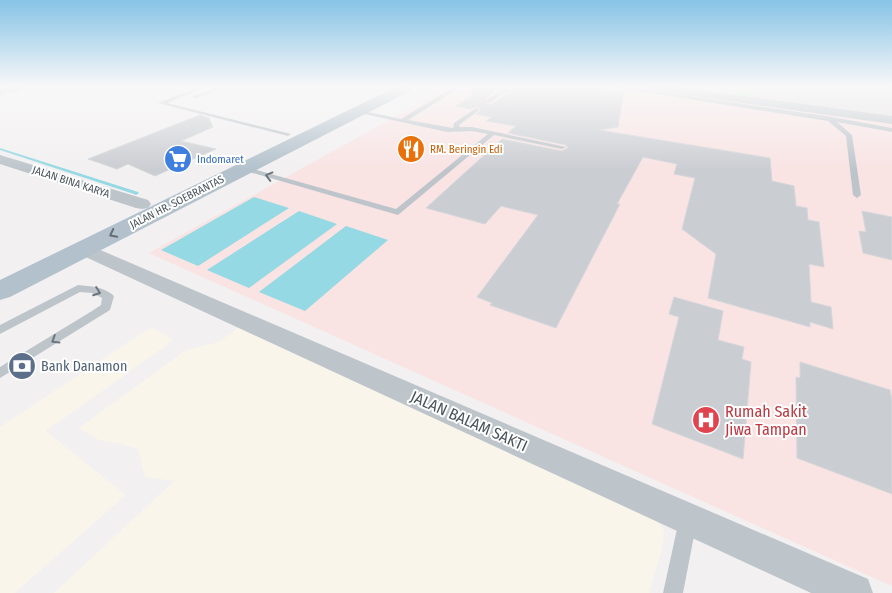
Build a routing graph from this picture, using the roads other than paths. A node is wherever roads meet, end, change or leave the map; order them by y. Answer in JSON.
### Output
{"nodes":[{"id":1,"x":208,"y":115,"type":"edge"},
{"id":2,"x":338,"y":115,"type":"edge"},
{"id":3,"x":342,"y":115,"type":"edge"},
{"id":4,"x":372,"y":115,"type":"edge"},
{"id":5,"x":412,"y":115,"type":"edge"},
{"id":6,"x":469,"y":115,"type":"edge"},
{"id":7,"x":801,"y":115,"type":"edge"},
{"id":8,"x":853,"y":115,"type":"edge"},
{"id":9,"x":830,"y":119,"type":"junction"},
{"id":10,"x":892,"y":120,"type":"edge"},
{"id":11,"x":402,"y":121,"type":"junction"},
{"id":12,"x":457,"y":129,"type":"junction"},
{"id":13,"x":892,"y":130,"type":"edge"},
{"id":14,"x":288,"y":134,"type":"junction"},
{"id":15,"x":493,"y":134,"type":"junction"},
{"id":16,"x":562,"y":147,"type":"dead end"},
{"id":17,"x":0,"y":159,"type":"edge"},
{"id":18,"x":243,"y":169,"type":"junction"},
{"id":19,"x":857,"y":195,"type":"dead end"},
{"id":20,"x":142,"y":204,"type":"junction"},
{"id":21,"x":84,"y":249,"type":"junction"},
{"id":22,"x":0,"y":273,"type":"edge"},
{"id":23,"x":0,"y":291,"type":"edge"},
{"id":24,"x":0,"y":330,"type":"edge"},
{"id":25,"x":0,"y":373,"type":"edge"},
{"id":26,"x":689,"y":519,"type":"junction"},
{"id":27,"x":673,"y":593,"type":"edge"},
{"id":28,"x":854,"y":593,"type":"edge"}],
"edges":[{"from":1,"to":14,"type":"lane"},
{"from":2,"to":14,"type":"main road","name":"JALAN HR. SOEBRANTAS"},
{"from":3,"to":18,"type":"main road","name":"JALAN HR. SOEBRANTAS"},
{"from":4,"to":11,"type":"lane"},
{"from":5,"to":11,"type":"lane"},
{"from":6,"to":12,"type":"lane"},
{"from":7,"to":9,"type":"lane"},
{"from":8,"to":10,"type":"street"},
{"from":9,"to":13,"type":"lane"},
{"from":9,"to":19,"type":"lane"},
{"from":11,"to":12,"type":"lane"},
{"from":12,"to":15,"type":"lane"},
{"from":14,"to":20,"type":"main road","name":"JALAN HR. SOEBRANTAS"},
{"from":15,"to":16,"type":"lane"},
{"from":15,"to":18,"type":"lane","one_way":true},
{"from":17,"to":20,"type":"street","name":"JALAN BINA KARYA"},
{"from":18,"to":21,"type":"main road","name":"JALAN HR. SOEBRANTAS","one_way":true},
{"from":20,"to":22,"type":"main road","name":"JALAN HR. SOEBRANTAS"},
{"from":21,"to":23,"type":"main road","name":"JALAN HR. SOEBRANTAS"},
{"from":21,"to":26,"type":"street","name":"JALAN BALAM SAKTI"},
{"from":24,"to":25,"type":"lane","one_way":true},
{"from":26,"to":27,"type":"lane"},
{"from":26,"to":28,"type":"street","name":"JALAN BALAM SAKTI"}]}
